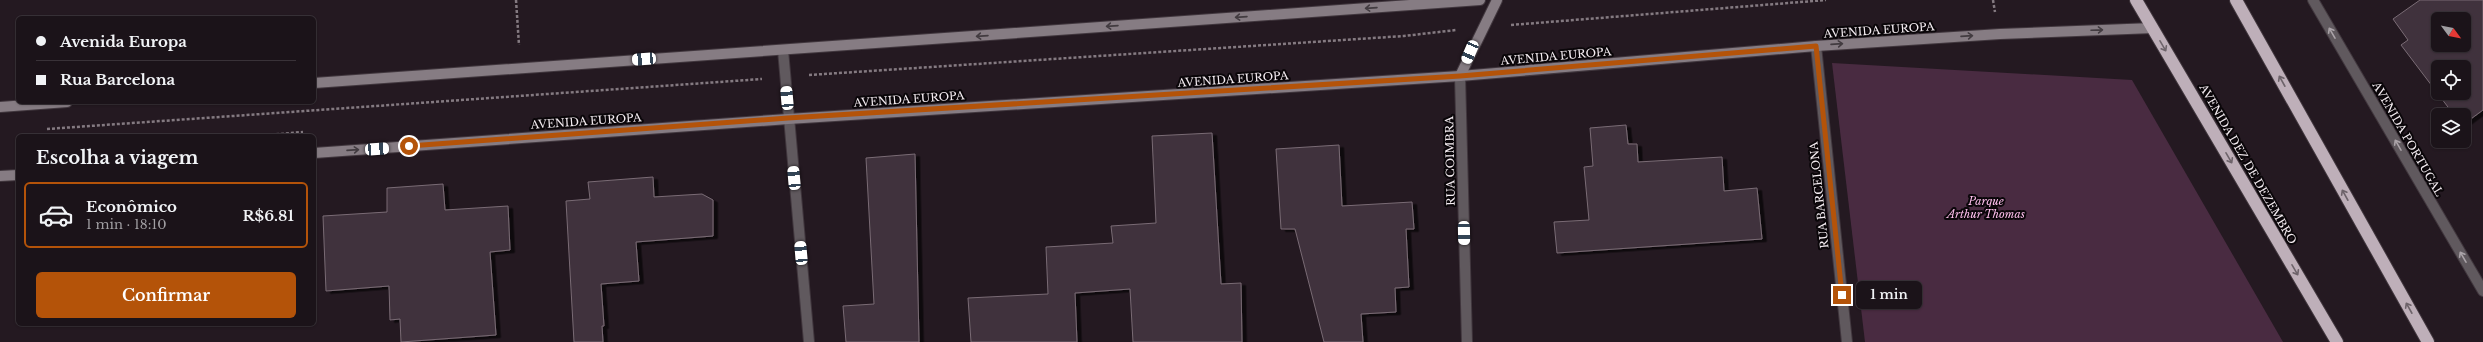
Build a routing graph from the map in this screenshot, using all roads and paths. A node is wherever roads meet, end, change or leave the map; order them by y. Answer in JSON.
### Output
{"nodes":[{"id":1,"x":516,"y":0,"type":"edge"},
{"id":2,"x":1480,"y":0,"type":"edge"},
{"id":3,"x":1497,"y":0,"type":"edge"},
{"id":4,"x":1826,"y":0,"type":"edge"},
{"id":5,"x":2136,"y":0,"type":"edge"},
{"id":6,"x":2236,"y":0,"type":"edge"},
{"id":7,"x":2313,"y":0,"type":"edge"},
{"id":8,"x":1482,"y":27,"type":"junction"},
{"id":9,"x":2153,"y":28,"type":"junction"},
{"id":10,"x":1816,"y":46,"type":"junction"},
{"id":11,"x":783,"y":50,"type":"junction"},
{"id":12,"x":521,"y":67,"type":"junction"},
{"id":13,"x":1460,"y":76,"type":"junction"},
{"id":14,"x":785,"y":77,"type":"junction"},
{"id":15,"x":316,"y":83,"type":"edge"},
{"id":16,"x":40,"y":104,"type":"edge"},
{"id":17,"x":0,"y":107,"type":"edge"},
{"id":18,"x":788,"y":118,"type":"junction"},
{"id":19,"x":40,"y":130,"type":"dead end"},
{"id":20,"x":316,"y":153,"type":"edge"},
{"id":21,"x":16,"y":175,"type":"edge"},
{"id":22,"x":0,"y":176,"type":"edge"},
{"id":23,"x":2483,"y":291,"type":"edge"},
{"id":24,"x":809,"y":342,"type":"edge"},
{"id":25,"x":1467,"y":342,"type":"edge"},
{"id":26,"x":1847,"y":342,"type":"edge"},
{"id":27,"x":2337,"y":342,"type":"edge"},
{"id":28,"x":2428,"y":342,"type":"edge"}],
"edges":[{"from":1,"to":12,"type":"path"},
{"from":2,"to":11,"type":"main road","one_way":true},
{"from":3,"to":8,"type":"main road"},
{"from":4,"to":8,"type":"path"},
{"from":5,"to":9,"type":"highway","name":"AVENIDA DEZ DE DEZEMBRO"},
{"from":28,"to":6,"type":"highway","one_way":true},
{"from":23,"to":7,"type":"street","name":"AVENIDA PORTUGAL","one_way":true},
{"from":8,"to":13,"type":"main road"},
{"from":8,"to":14,"type":"path"},
{"from":10,"to":9,"type":"main road","name":"AVENIDA EUROPA","one_way":true},
{"from":9,"to":27,"type":"highway","name":"AVENIDA DEZ DE DEZEMBRO","one_way":true},
{"from":10,"to":13,"type":"main road","name":"AVENIDA EUROPA"},
{"from":10,"to":26,"type":"street","name":"RUA BARCELONA"},
{"from":11,"to":12,"type":"main road"},
{"from":11,"to":14,"type":"street"},
{"from":12,"to":15,"type":"main road"},
{"from":13,"to":18,"type":"main road","name":"AVENIDA EUROPA"},
{"from":13,"to":25,"type":"street","name":"RUA COIMBRA"},
{"from":14,"to":18,"type":"street"},
{"from":14,"to":19,"type":"path"},
{"from":16,"to":17,"type":"main road"},
{"from":20,"to":18,"type":"main road","name":"AVENIDA EUROPA","one_way":true},
{"from":18,"to":24,"type":"street"},
{"from":21,"to":22,"type":"main road"}]}
